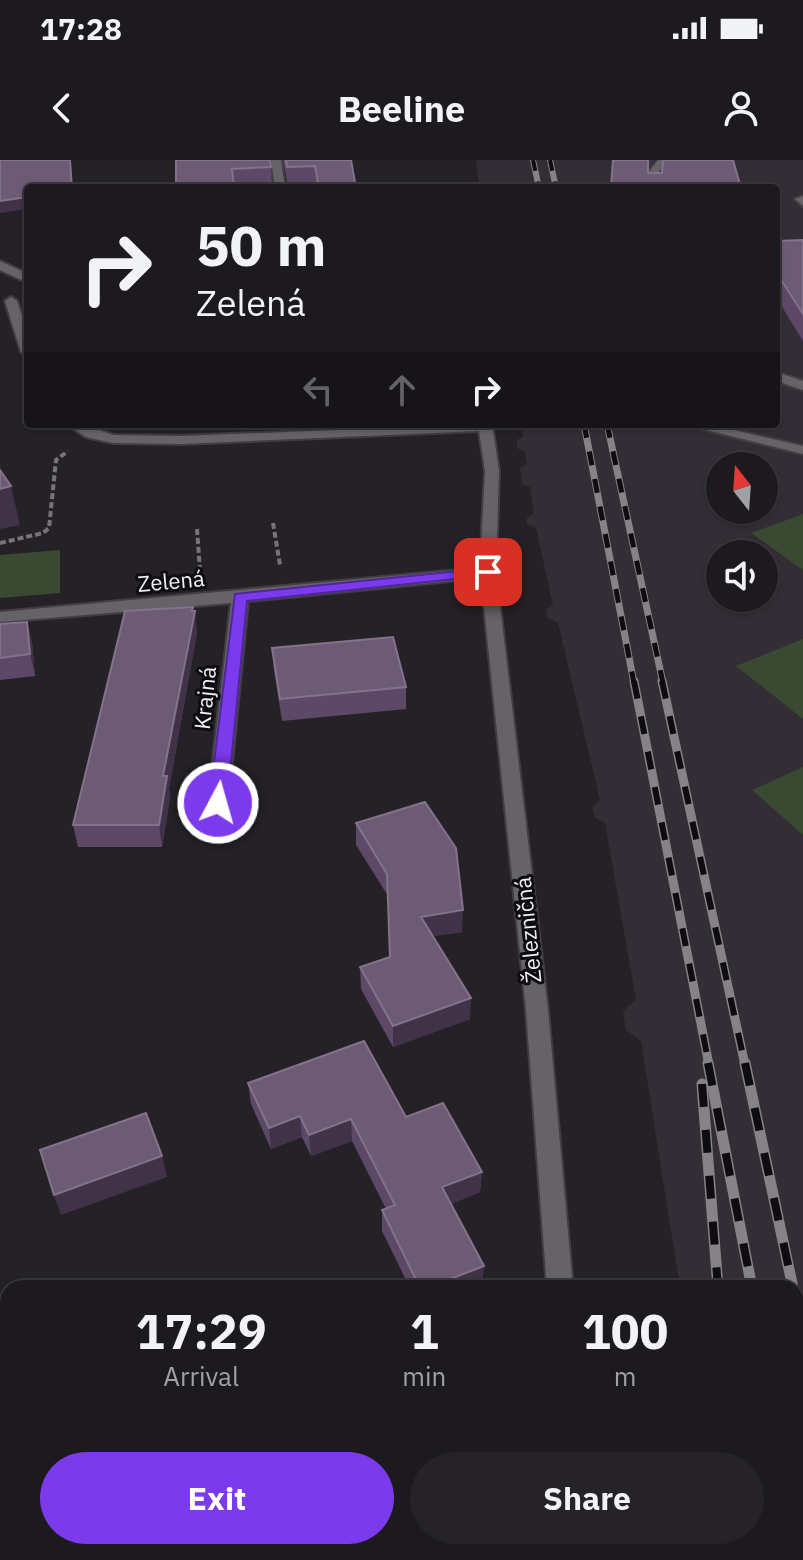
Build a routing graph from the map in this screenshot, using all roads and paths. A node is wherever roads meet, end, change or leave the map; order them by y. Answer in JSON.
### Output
{"nodes":[{"id":1,"x":276,"y":160,"type":"edge"},
{"id":2,"x":663,"y":160,"type":"edge"},
{"id":3,"x":279,"y":184,"type":"edge"},
{"id":4,"x":653,"y":184,"type":"edge"},
{"id":5,"x":0,"y":265,"type":"edge"},
{"id":6,"x":24,"y":277,"type":"edge"},
{"id":7,"x":0,"y":291,"type":"edge"},
{"id":8,"x":11,"y":301,"type":"junction"},
{"id":9,"x":24,"y":307,"type":"edge"},
{"id":10,"x":24,"y":340,"type":"edge"},
{"id":11,"x":780,"y":377,"type":"edge"},
{"id":12,"x":803,"y":386,"type":"edge"},
{"id":13,"x":80,"y":428,"type":"edge"},
{"id":14,"x":441,"y":428,"type":"edge"},
{"id":15,"x":484,"y":428,"type":"edge"},
{"id":16,"x":707,"y":428,"type":"edge"},
{"id":17,"x":72,"y":449,"type":"dead end"},
{"id":18,"x":803,"y":450,"type":"edge"},
{"id":19,"x":273,"y":523,"type":"dead end"},
{"id":20,"x":197,"y":529,"type":"dead end"},
{"id":21,"x":0,"y":543,"type":"edge"},
{"id":22,"x":488,"y":572,"type":"junction"},
{"id":23,"x":284,"y":593,"type":"junction"},
{"id":24,"x":240,"y":597,"type":"junction"},
{"id":25,"x":203,"y":600,"type":"junction"},
{"id":26,"x":0,"y":617,"type":"edge"},
{"id":27,"x":218,"y":803,"type":"dead end"},
{"id":28,"x":559,"y":1280,"type":"edge"}],
"edges":[{"from":1,"to":3,"type":"street"},
{"from":2,"to":4,"type":"street"},
{"from":5,"to":6,"type":"street"},
{"from":7,"to":8,"type":"street"},
{"from":8,"to":9,"type":"street"},
{"from":8,"to":10,"type":"street"},
{"from":11,"to":12,"type":"street"},
{"from":13,"to":14,"type":"street"},
{"from":15,"to":22,"type":"street","name":"Železničná"},
{"from":16,"to":18,"type":"street"},
{"from":17,"to":21,"type":"path"},
{"from":19,"to":23,"type":"path"},
{"from":20,"to":25,"type":"path"},
{"from":22,"to":23,"type":"street","name":"Zelená"},
{"from":22,"to":28,"type":"street","name":"Železničná"},
{"from":23,"to":24,"type":"street","name":"Zelená"},
{"from":24,"to":25,"type":"street","name":"Zelená"},
{"from":24,"to":27,"type":"street","name":"Krajná"},
{"from":25,"to":26,"type":"street","name":"Zelená"}]}
